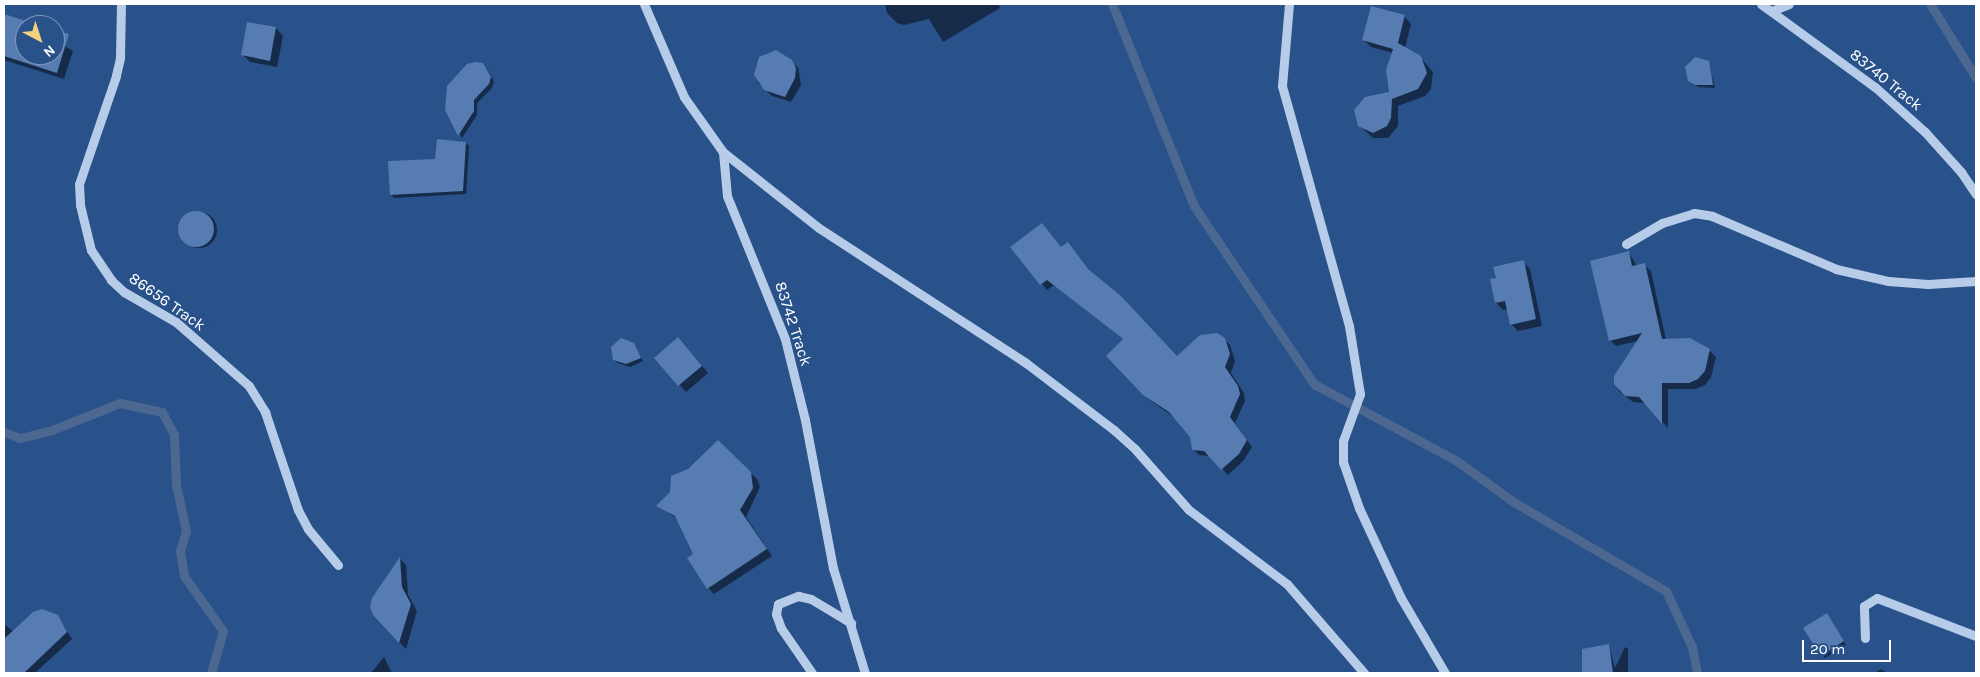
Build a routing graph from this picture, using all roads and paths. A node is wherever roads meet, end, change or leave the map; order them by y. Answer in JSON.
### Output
{"nodes":[{"id":1,"x":121,"y":4,"type":"edge"},
{"id":2,"x":644,"y":4,"type":"edge"},
{"id":3,"x":1289,"y":4,"type":"edge"},
{"id":4,"x":1762,"y":4,"type":"edge"},
{"id":5,"x":1789,"y":4,"type":"edge"},
{"id":6,"x":1774,"y":10,"type":"junction"},
{"id":7,"x":723,"y":152,"type":"junction"},
{"id":8,"x":1976,"y":194,"type":"edge"},
{"id":9,"x":1626,"y":244,"type":"dead end"},
{"id":10,"x":1976,"y":281,"type":"edge"},
{"id":11,"x":338,"y":565,"type":"dead end"},
{"id":12,"x":851,"y":624,"type":"junction"},
{"id":13,"x":1976,"y":636,"type":"edge"},
{"id":14,"x":1866,"y":638,"type":"dead end"},
{"id":15,"x":812,"y":673,"type":"edge"},
{"id":16,"x":865,"y":673,"type":"edge"},
{"id":17,"x":1364,"y":673,"type":"edge"},
{"id":18,"x":1445,"y":673,"type":"edge"}],
"edges":[{"from":1,"to":11,"type":"street","name":"86656 Track"},
{"from":2,"to":7,"type":"street"},
{"from":3,"to":18,"type":"street"},
{"from":4,"to":6,"type":"street","name":"83740 Track"},
{"from":5,"to":6,"type":"street"},
{"from":6,"to":8,"type":"street","name":"83740 Track"},
{"from":7,"to":12,"type":"street","name":"83742 Track"},
{"from":7,"to":17,"type":"street"},
{"from":9,"to":10,"type":"street"},
{"from":12,"to":15,"type":"street"},
{"from":12,"to":16,"type":"street","name":"83742 Track"},
{"from":13,"to":14,"type":"street"}]}
